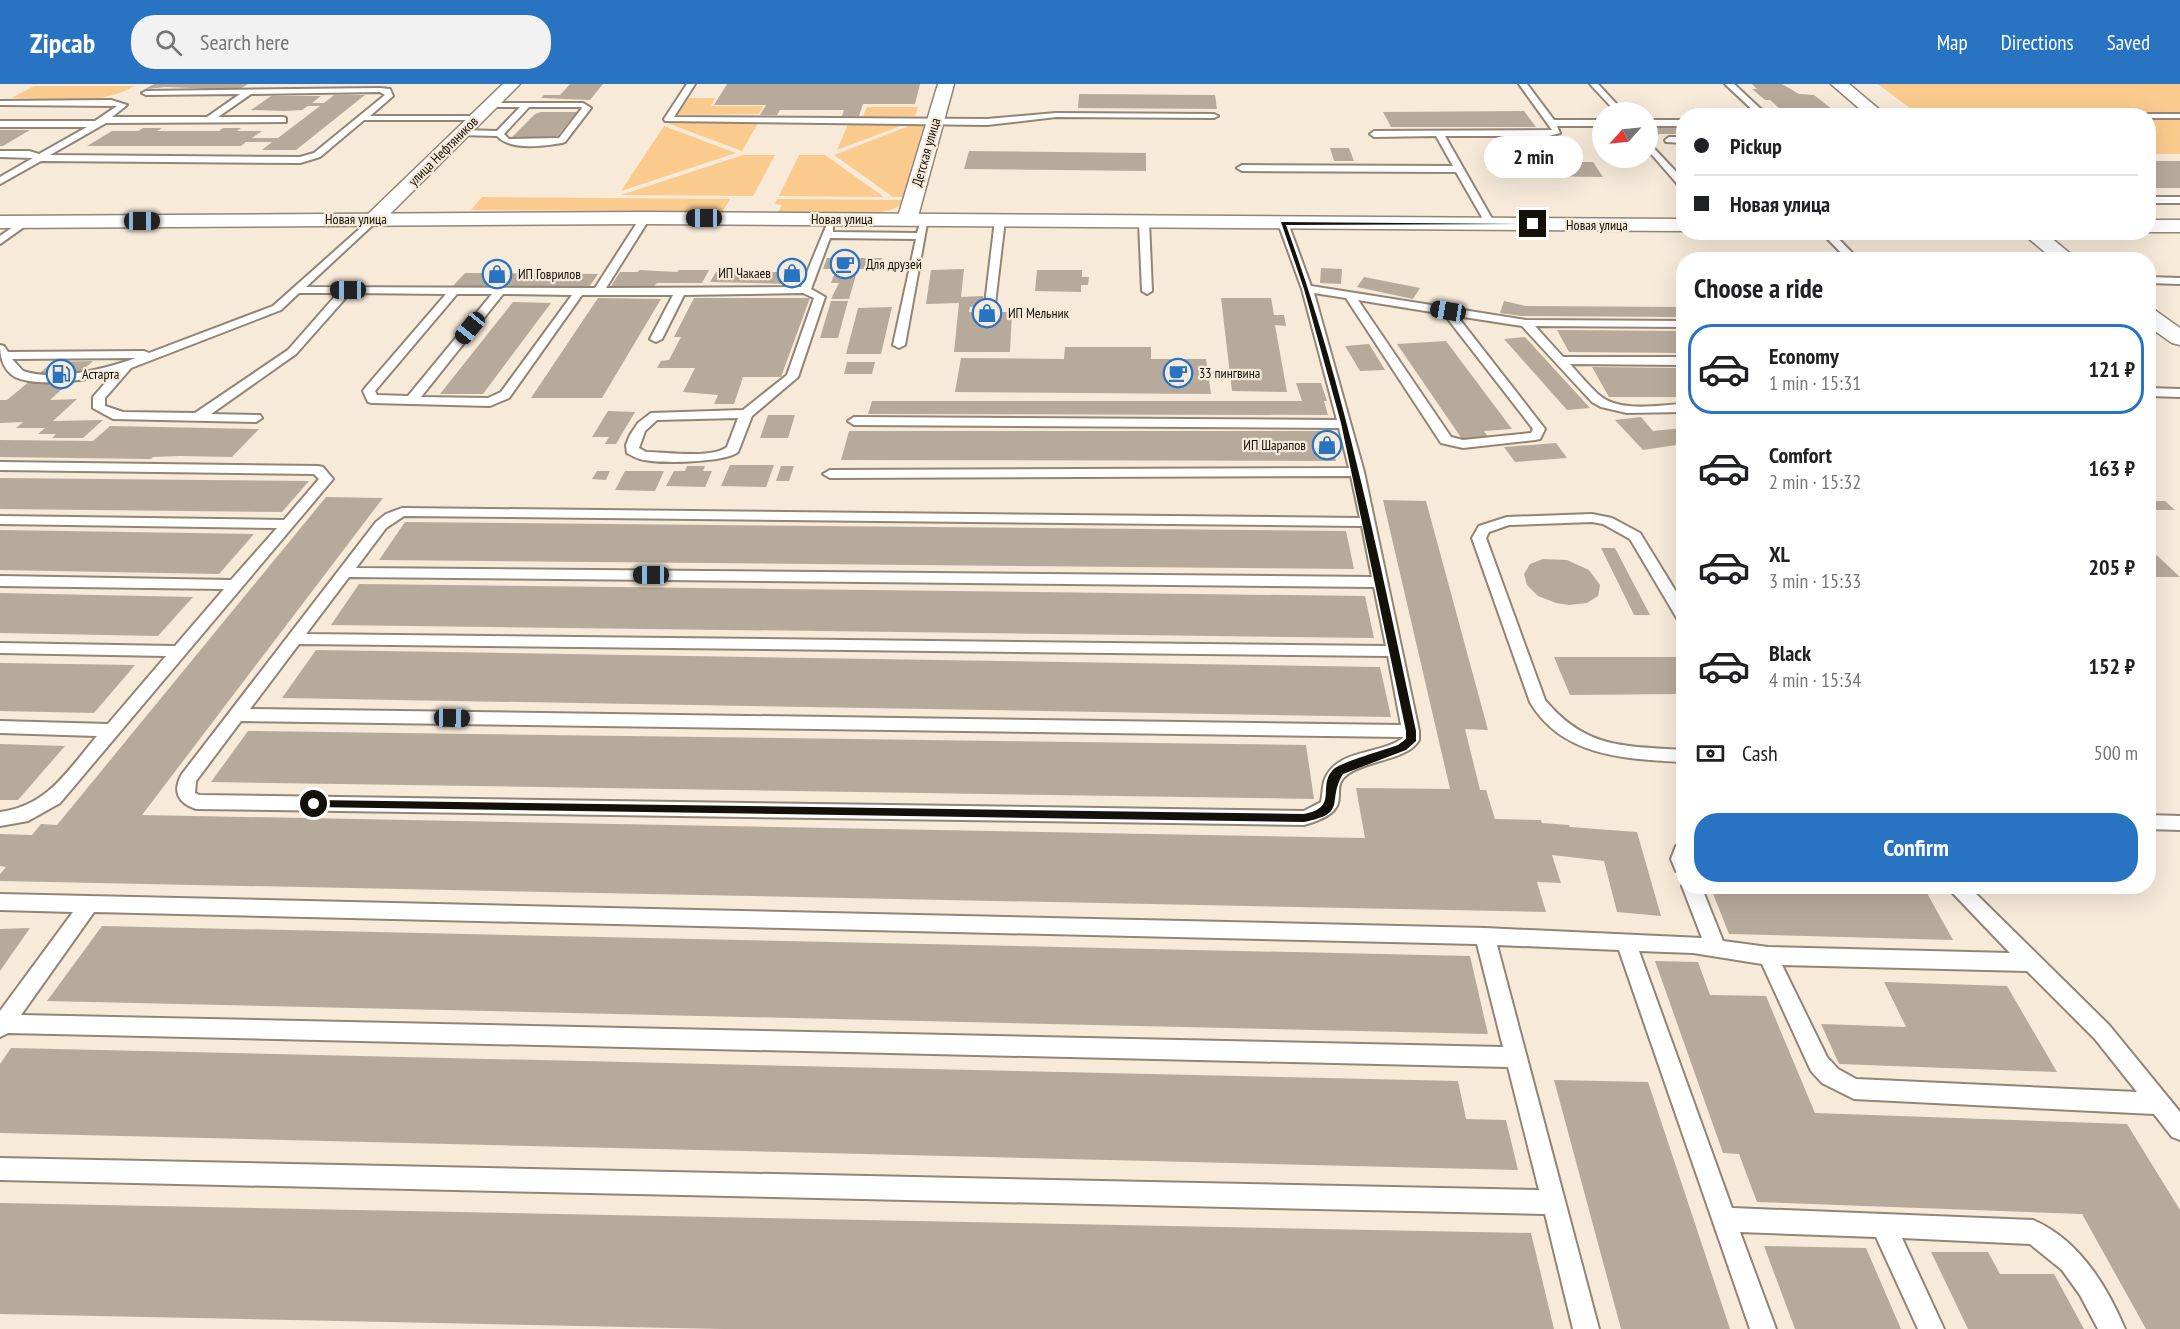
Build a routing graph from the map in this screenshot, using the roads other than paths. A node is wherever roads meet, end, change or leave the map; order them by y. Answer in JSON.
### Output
{"nodes":[{"id":1,"x":512,"y":84,"type":"edge"},
{"id":2,"x":691,"y":84,"type":"edge"},
{"id":3,"x":946,"y":84,"type":"edge"},
{"id":4,"x":1523,"y":84,"type":"edge"},
{"id":5,"x":1594,"y":84,"type":"edge"},
{"id":6,"x":1729,"y":84,"type":"edge"},
{"id":7,"x":1839,"y":84,"type":"edge"},
{"id":8,"x":251,"y":91,"type":"junction"},
{"id":9,"x":146,"y":93,"type":"dead end"},
{"id":10,"x":1611,"y":102,"type":"edge"},
{"id":11,"x":0,"y":103,"type":"edge"},
{"id":12,"x":490,"y":105,"type":"junction"},
{"id":13,"x":527,"y":105,"type":"junction"},
{"id":14,"x":1755,"y":108,"type":"edge"},
{"id":15,"x":1870,"y":108,"type":"edge"},
{"id":16,"x":1214,"y":116,"type":"dead end"},
{"id":17,"x":2156,"y":116,"type":"edge"},
{"id":18,"x":2180,"y":116,"type":"edge"},
{"id":19,"x":363,"y":118,"type":"junction"},
{"id":20,"x":476,"y":118,"type":"junction"},
{"id":21,"x":209,"y":120,"type":"junction"},
{"id":22,"x":283,"y":120,"type":"dead end"},
{"id":23,"x":934,"y":121,"type":"junction"},
{"id":24,"x":100,"y":122,"type":"junction"},
{"id":25,"x":1553,"y":123,"type":"junction"},
{"id":26,"x":1592,"y":123,"type":"edge"},
{"id":27,"x":1658,"y":123,"type":"edge"},
{"id":28,"x":1676,"y":123,"type":"edge"},
{"id":29,"x":0,"y":124,"type":"edge"},
{"id":30,"x":461,"y":133,"type":"junction"},
{"id":31,"x":500,"y":134,"type":"junction"},
{"id":32,"x":1374,"y":134,"type":"dead end"},
{"id":33,"x":1439,"y":134,"type":"junction"},
{"id":34,"x":1670,"y":140,"type":"dead end"},
{"id":35,"x":1676,"y":140,"type":"edge"},
{"id":36,"x":0,"y":154,"type":"edge"},
{"id":37,"x":1658,"y":157,"type":"edge"},
{"id":38,"x":41,"y":158,"type":"junction"},
{"id":39,"x":1242,"y":168,"type":"dead end"},
{"id":40,"x":1459,"y":170,"type":"junction"},
{"id":41,"x":1676,"y":177,"type":"edge"},
{"id":42,"x":0,"y":182,"type":"edge"},
{"id":43,"x":2156,"y":200,"type":"edge"},
{"id":44,"x":2169,"y":200,"type":"junction"},
{"id":45,"x":2180,"y":200,"type":"edge"},
{"id":46,"x":2180,"y":207,"type":"edge"},
{"id":47,"x":645,"y":218,"type":"junction"},
{"id":48,"x":374,"y":219,"type":"junction"},
{"id":49,"x":999,"y":220,"type":"junction"},
{"id":50,"x":0,"y":222,"type":"edge"},
{"id":51,"x":26,"y":222,"type":"junction"},
{"id":52,"x":1144,"y":222,"type":"junction"},
{"id":53,"x":1283,"y":223,"type":"junction"},
{"id":54,"x":1490,"y":224,"type":"junction"},
{"id":55,"x":918,"y":225,"type":"junction"},
{"id":56,"x":1676,"y":225,"type":"edge"},
{"id":57,"x":2156,"y":226,"type":"edge"},
{"id":58,"x":2180,"y":226,"type":"edge"},
{"id":59,"x":830,"y":227,"type":"junction"},
{"id":60,"x":1834,"y":240,"type":"edge"},
{"id":61,"x":2042,"y":240,"type":"edge"},
{"id":62,"x":0,"y":241,"type":"edge"},
{"id":63,"x":1846,"y":252,"type":"edge"},
{"id":64,"x":2057,"y":252,"type":"edge"},
{"id":65,"x":2156,"y":280,"type":"edge"},
{"id":66,"x":2180,"y":281,"type":"edge"},
{"id":67,"x":1307,"y":289,"type":"junction"},
{"id":68,"x":299,"y":290,"type":"junction"},
{"id":69,"x":348,"y":290,"type":"junction"},
{"id":70,"x":805,"y":290,"type":"junction"},
{"id":71,"x":454,"y":291,"type":"junction"},
{"id":72,"x":500,"y":291,"type":"junction"},
{"id":73,"x":680,"y":291,"type":"junction"},
{"id":74,"x":1147,"y":291,"type":"dead end"},
{"id":75,"x":579,"y":292,"type":"junction"},
{"id":76,"x":598,"y":292,"type":"junction"},
{"id":77,"x":1349,"y":295,"type":"junction"},
{"id":78,"x":990,"y":304,"type":"dead end"},
{"id":79,"x":1448,"y":311,"type":"junction"},
{"id":80,"x":2156,"y":322,"type":"edge"},
{"id":81,"x":1526,"y":323,"type":"junction"},
{"id":82,"x":1676,"y":324,"type":"edge"},
{"id":83,"x":2180,"y":338,"type":"edge"},
{"id":84,"x":656,"y":339,"type":"dead end"},
{"id":85,"x":899,"y":345,"type":"dead end"},
{"id":86,"x":3,"y":352,"type":"edge"},
{"id":87,"x":157,"y":354,"type":"junction"},
{"id":88,"x":1560,"y":360,"type":"junction"},
{"id":89,"x":1676,"y":361,"type":"edge"},
{"id":90,"x":128,"y":364,"type":"junction"},
{"id":91,"x":2156,"y":392,"type":"edge"},
{"id":92,"x":2180,"y":393,"type":"edge"},
{"id":93,"x":411,"y":401,"type":"junction"},
{"id":94,"x":1676,"y":408,"type":"edge"},
{"id":95,"x":746,"y":414,"type":"junction"},
{"id":96,"x":198,"y":417,"type":"junction"},
{"id":97,"x":256,"y":418,"type":"dead end"},
{"id":98,"x":854,"y":421,"type":"dead end"},
{"id":99,"x":1345,"y":423,"type":"junction"},
{"id":100,"x":0,"y":466,"type":"edge"},
{"id":101,"x":1357,"y":472,"type":"junction"},
{"id":102,"x":830,"y":474,"type":"dead end"},
{"id":103,"x":0,"y":520,"type":"edge"},
{"id":104,"x":1367,"y":522,"type":"junction"},
{"id":105,"x":289,"y":524,"type":"junction"},
{"id":106,"x":345,"y":572,"type":"junction"},
{"id":107,"x":0,"y":581,"type":"edge"},
{"id":108,"x":1380,"y":582,"type":"junction"},
{"id":109,"x":236,"y":585,"type":"junction"},
{"id":110,"x":1676,"y":604,"type":"edge"},
{"id":111,"x":294,"y":639,"type":"junction"},
{"id":112,"x":0,"y":648,"type":"edge"},
{"id":113,"x":180,"y":651,"type":"junction"},
{"id":114,"x":1395,"y":651,"type":"junction"},
{"id":115,"x":237,"y":715,"type":"junction"},
{"id":116,"x":0,"y":727,"type":"edge"},
{"id":117,"x":112,"y":730,"type":"junction"},
{"id":118,"x":1411,"y":731,"type":"junction"},
{"id":119,"x":1676,"y":755,"type":"edge"},
{"id":120,"x":0,"y":819,"type":"edge"},
{"id":121,"x":2156,"y":822,"type":"edge"},
{"id":122,"x":2180,"y":823,"type":"edge"},
{"id":123,"x":1694,"y":894,"type":"edge"},
{"id":124,"x":1964,"y":894,"type":"edge"},
{"id":125,"x":0,"y":902,"type":"edge"},
{"id":126,"x":87,"y":906,"type":"junction"},
{"id":127,"x":1485,"y":936,"type":"junction"},
{"id":128,"x":1626,"y":942,"type":"junction"},
{"id":129,"x":1716,"y":948,"type":"junction"},
{"id":130,"x":1768,"y":957,"type":"junction"},
{"id":131,"x":2032,"y":962,"type":"junction"},
{"id":132,"x":2,"y":1026,"type":"edge"},
{"id":133,"x":1516,"y":1057,"type":"junction"},
{"id":134,"x":2161,"y":1104,"type":"junction"},
{"id":135,"x":2180,"y":1129,"type":"edge"},
{"id":136,"x":0,"y":1169,"type":"edge"},
{"id":137,"x":1553,"y":1202,"type":"junction"},
{"id":138,"x":1724,"y":1219,"type":"junction"},
{"id":139,"x":1883,"y":1226,"type":"junction"},
{"id":140,"x":1586,"y":1329,"type":"edge"},
{"id":141,"x":1763,"y":1329,"type":"edge"},
{"id":142,"x":1931,"y":1329,"type":"edge"},
{"id":143,"x":2112,"y":1329,"type":"edge"}],
"edges":[{"from":1,"to":12,"type":"street","name":"улица Нефтяников"},
{"from":2,"to":23,"type":"lane"},
{"from":3,"to":23,"type":"street","name":"Детская улица"},
{"from":4,"to":25,"type":"lane"},
{"from":5,"to":10,"type":"lane"},
{"from":6,"to":14,"type":"lane"},
{"from":7,"to":15,"type":"street"},
{"from":8,"to":9,"type":"lane"},
{"from":8,"to":19,"type":"lane"},
{"from":8,"to":21,"type":"lane"},
{"from":11,"to":24,"type":"lane"},
{"from":12,"to":13,"type":"lane"},
{"from":12,"to":20,"type":"street","name":"улица Нефтяников"},
{"from":13,"to":31,"type":"lane"},
{"from":13,"to":31,"type":"lane"},
{"from":16,"to":23,"type":"lane"},
{"from":17,"to":18,"type":"lane"},
{"from":19,"to":20,"type":"lane"},
{"from":19,"to":38,"type":"lane"},
{"from":20,"to":30,"type":"street","name":"улица Нефтяников"},
{"from":21,"to":22,"type":"lane"},
{"from":21,"to":24,"type":"lane"},
{"from":23,"to":55,"type":"street","name":"Детская улица"},
{"from":24,"to":29,"type":"lane"},
{"from":24,"to":38,"type":"lane"},
{"from":25,"to":26,"type":"lane"},
{"from":25,"to":33,"type":"lane"},
{"from":27,"to":28,"type":"lane"},
{"from":30,"to":31,"type":"lane"},
{"from":30,"to":48,"type":"street","name":"улица Нефтяников"},
{"from":32,"to":33,"type":"lane"},
{"from":33,"to":40,"type":"lane"},
{"from":34,"to":35,"type":"lane"},
{"from":36,"to":38,"type":"lane"},
{"from":37,"to":41,"type":"lane"},
{"from":38,"to":42,"type":"lane"},
{"from":39,"to":40,"type":"lane"},
{"from":40,"to":54,"type":"lane"},
{"from":43,"to":44,"type":"lane"},
{"from":44,"to":45,"type":"lane"},
{"from":44,"to":46,"type":"lane"},
{"from":47,"to":48,"type":"street","name":"Новая улица"},
{"from":47,"to":59,"type":"street","name":"Новая улица"},
{"from":47,"to":76,"type":"lane"},
{"from":48,"to":51,"type":"street","name":"Новая улица"},
{"from":48,"to":68,"type":"lane"},
{"from":49,"to":52,"type":"street","name":"Новая улица"},
{"from":49,"to":55,"type":"street","name":"Новая улица"},
{"from":49,"to":78,"type":"lane"},
{"from":50,"to":51,"type":"street","name":"Новая улица"},
{"from":51,"to":62,"type":"lane"},
{"from":52,"to":53,"type":"street","name":"Новая улица"},
{"from":52,"to":74,"type":"lane"},
{"from":53,"to":54,"type":"street","name":"Новая улица"},
{"from":53,"to":67,"type":"lane"},
{"from":54,"to":56,"type":"street","name":"Новая улица"},
{"from":55,"to":59,"type":"street","name":"Новая улица"},
{"from":55,"to":85,"type":"lane"},
{"from":57,"to":58,"type":"street"},
{"from":59,"to":70,"type":"lane"},
{"from":60,"to":63,"type":"lane"},
{"from":61,"to":64,"type":"street"},
{"from":65,"to":66,"type":"lane"},
{"from":67,"to":77,"type":"lane"},
{"from":67,"to":99,"type":"lane"},
{"from":68,"to":69,"type":"lane"},
{"from":68,"to":87,"type":"lane"},
{"from":69,"to":71,"type":"lane"},
{"from":69,"to":96,"type":"lane"},
{"from":70,"to":73,"type":"lane"},
{"from":70,"to":95,"type":"lane"},
{"from":71,"to":72,"type":"lane"},
{"from":71,"to":93,"type":"lane"},
{"from":72,"to":75,"type":"lane"},
{"from":72,"to":93,"type":"lane"},
{"from":73,"to":76,"type":"lane"},
{"from":73,"to":84,"type":"lane"},
{"from":75,"to":76,"type":"lane"},
{"from":75,"to":93,"type":"lane"},
{"from":77,"to":79,"type":"lane"},
{"from":77,"to":79,"type":"lane"},
{"from":79,"to":81,"type":"lane"},
{"from":80,"to":83,"type":"street"},
{"from":81,"to":82,"type":"lane"},
{"from":81,"to":88,"type":"lane"},
{"from":86,"to":87,"type":"lane"},
{"from":86,"to":90,"type":"lane"},
{"from":87,"to":90,"type":"lane"},
{"from":88,"to":89,"type":"lane"},
{"from":88,"to":94,"type":"lane"},
{"from":90,"to":96,"type":"lane"},
{"from":91,"to":92,"type":"lane"},
{"from":95,"to":95,"type":"lane"},
{"from":96,"to":97,"type":"lane"},
{"from":98,"to":99,"type":"lane"},
{"from":99,"to":101,"type":"lane"},
{"from":100,"to":105,"type":"lane"},
{"from":101,"to":102,"type":"lane"},
{"from":101,"to":104,"type":"lane"},
{"from":103,"to":105,"type":"lane"},
{"from":104,"to":106,"type":"lane"},
{"from":104,"to":108,"type":"lane"},
{"from":105,"to":109,"type":"lane"},
{"from":106,"to":108,"type":"lane"},
{"from":106,"to":111,"type":"lane"},
{"from":107,"to":109,"type":"lane"},
{"from":108,"to":114,"type":"lane"},
{"from":109,"to":113,"type":"lane"},
{"from":110,"to":119,"type":"lane"},
{"from":111,"to":114,"type":"lane"},
{"from":111,"to":115,"type":"lane"},
{"from":112,"to":113,"type":"lane"},
{"from":113,"to":117,"type":"lane"},
{"from":114,"to":118,"type":"lane"},
{"from":115,"to":118,"type":"lane"},
{"from":115,"to":118,"type":"lane"},
{"from":116,"to":117,"type":"lane"},
{"from":117,"to":120,"type":"lane"},
{"from":121,"to":122,"type":"lane"},
{"from":123,"to":129,"type":"lane"},
{"from":124,"to":131,"type":"lane"},
{"from":125,"to":126,"type":"lane"},
{"from":126,"to":127,"type":"lane"},
{"from":126,"to":132,"type":"lane"},
{"from":127,"to":128,"type":"lane"},
{"from":127,"to":133,"type":"lane"},
{"from":128,"to":129,"type":"lane"},
{"from":128,"to":138,"type":"lane"},
{"from":129,"to":130,"type":"lane"},
{"from":130,"to":131,"type":"lane"},
{"from":130,"to":134,"type":"lane"},
{"from":131,"to":134,"type":"lane"},
{"from":132,"to":133,"type":"lane"},
{"from":133,"to":137,"type":"lane"},
{"from":134,"to":135,"type":"lane"},
{"from":136,"to":137,"type":"lane"},
{"from":137,"to":140,"type":"lane"},
{"from":138,"to":139,"type":"lane"},
{"from":138,"to":141,"type":"lane"},
{"from":139,"to":142,"type":"lane"},
{"from":139,"to":143,"type":"lane"}]}
